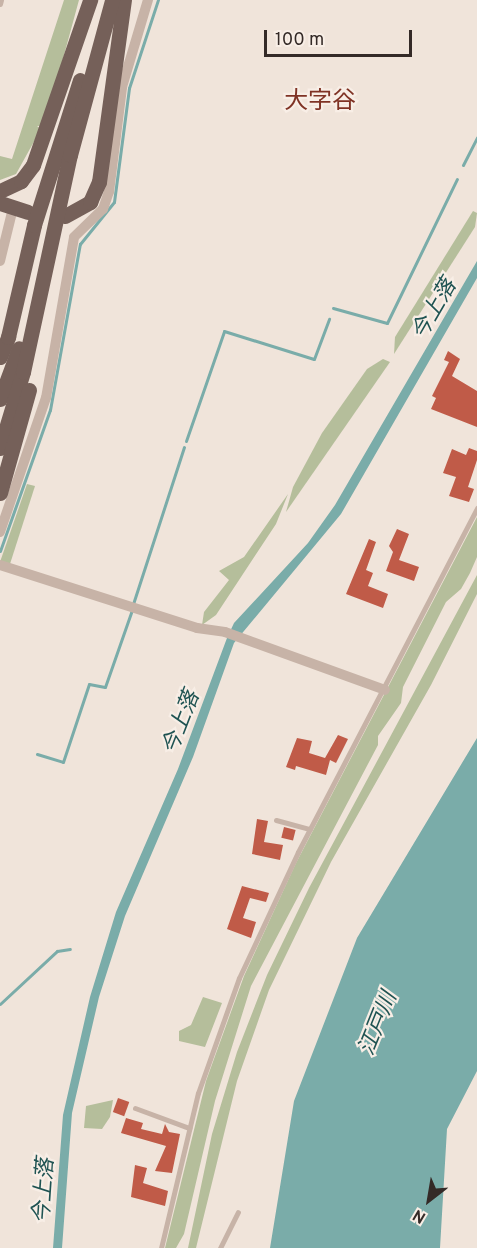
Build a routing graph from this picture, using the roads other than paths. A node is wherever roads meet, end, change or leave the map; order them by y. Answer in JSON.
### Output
{"nodes":[{"id":1,"x":2,"y":0,"type":"edge"},
{"id":2,"x":90,"y":0,"type":"edge"},
{"id":3,"x":102,"y":0,"type":"edge"},
{"id":4,"x":112,"y":0,"type":"edge"},
{"id":5,"x":124,"y":0,"type":"edge"},
{"id":6,"x":148,"y":0,"type":"edge"},
{"id":7,"x":0,"y":4,"type":"edge"},
{"id":8,"x":80,"y":80,"type":"junction"},
{"id":9,"x":0,"y":191,"type":"edge"},
{"id":10,"x":6,"y":206,"type":"edge"},
{"id":11,"x":28,"y":212,"type":"dead end"},
{"id":12,"x":65,"y":216,"type":"dead end"},
{"id":13,"x":51,"y":236,"type":"junction"},
{"id":14,"x":0,"y":261,"type":"edge"},
{"id":15,"x":0,"y":357,"type":"edge"},
{"id":16,"x":0,"y":399,"type":"edge"},
{"id":17,"x":0,"y":448,"type":"edge"},
{"id":18,"x":0,"y":493,"type":"edge"},
{"id":19,"x":477,"y":508,"type":"edge"},
{"id":20,"x":0,"y":532,"type":"edge"},
{"id":21,"x":0,"y":565,"type":"edge"},
{"id":22,"x":385,"y":690,"type":"junction"},
{"id":23,"x":276,"y":820,"type":"dead end"},
{"id":24,"x":310,"y":830,"type":"junction"},
{"id":25,"x":135,"y":1108,"type":"dead end"},
{"id":26,"x":189,"y":1128,"type":"junction"},
{"id":27,"x":238,"y":1212,"type":"dead end"},
{"id":28,"x":161,"y":1248,"type":"edge"},
{"id":29,"x":220,"y":1248,"type":"edge"}],
"edges":[{"from":1,"to":7,"type":"lane"},
{"from":2,"to":9,"type":"main road"},
{"from":3,"to":8,"type":"main road"},
{"from":4,"to":13,"type":"main road"},
{"from":5,"to":12,"type":"main road"},
{"from":6,"to":20,"type":"street"},
{"from":8,"to":15,"type":"main road"},
{"from":8,"to":16,"type":"main road"},
{"from":10,"to":11,"type":"main road"},
{"from":10,"to":14,"type":"street"},
{"from":13,"to":17,"type":"main road"},
{"from":13,"to":18,"type":"main road"},
{"from":19,"to":22,"type":"lane"},
{"from":21,"to":22,"type":"street"},
{"from":22,"to":24,"type":"lane"},
{"from":23,"to":24,"type":"lane"},
{"from":24,"to":26,"type":"lane"},
{"from":25,"to":26,"type":"lane"},
{"from":26,"to":28,"type":"lane"},
{"from":27,"to":29,"type":"lane"}]}
